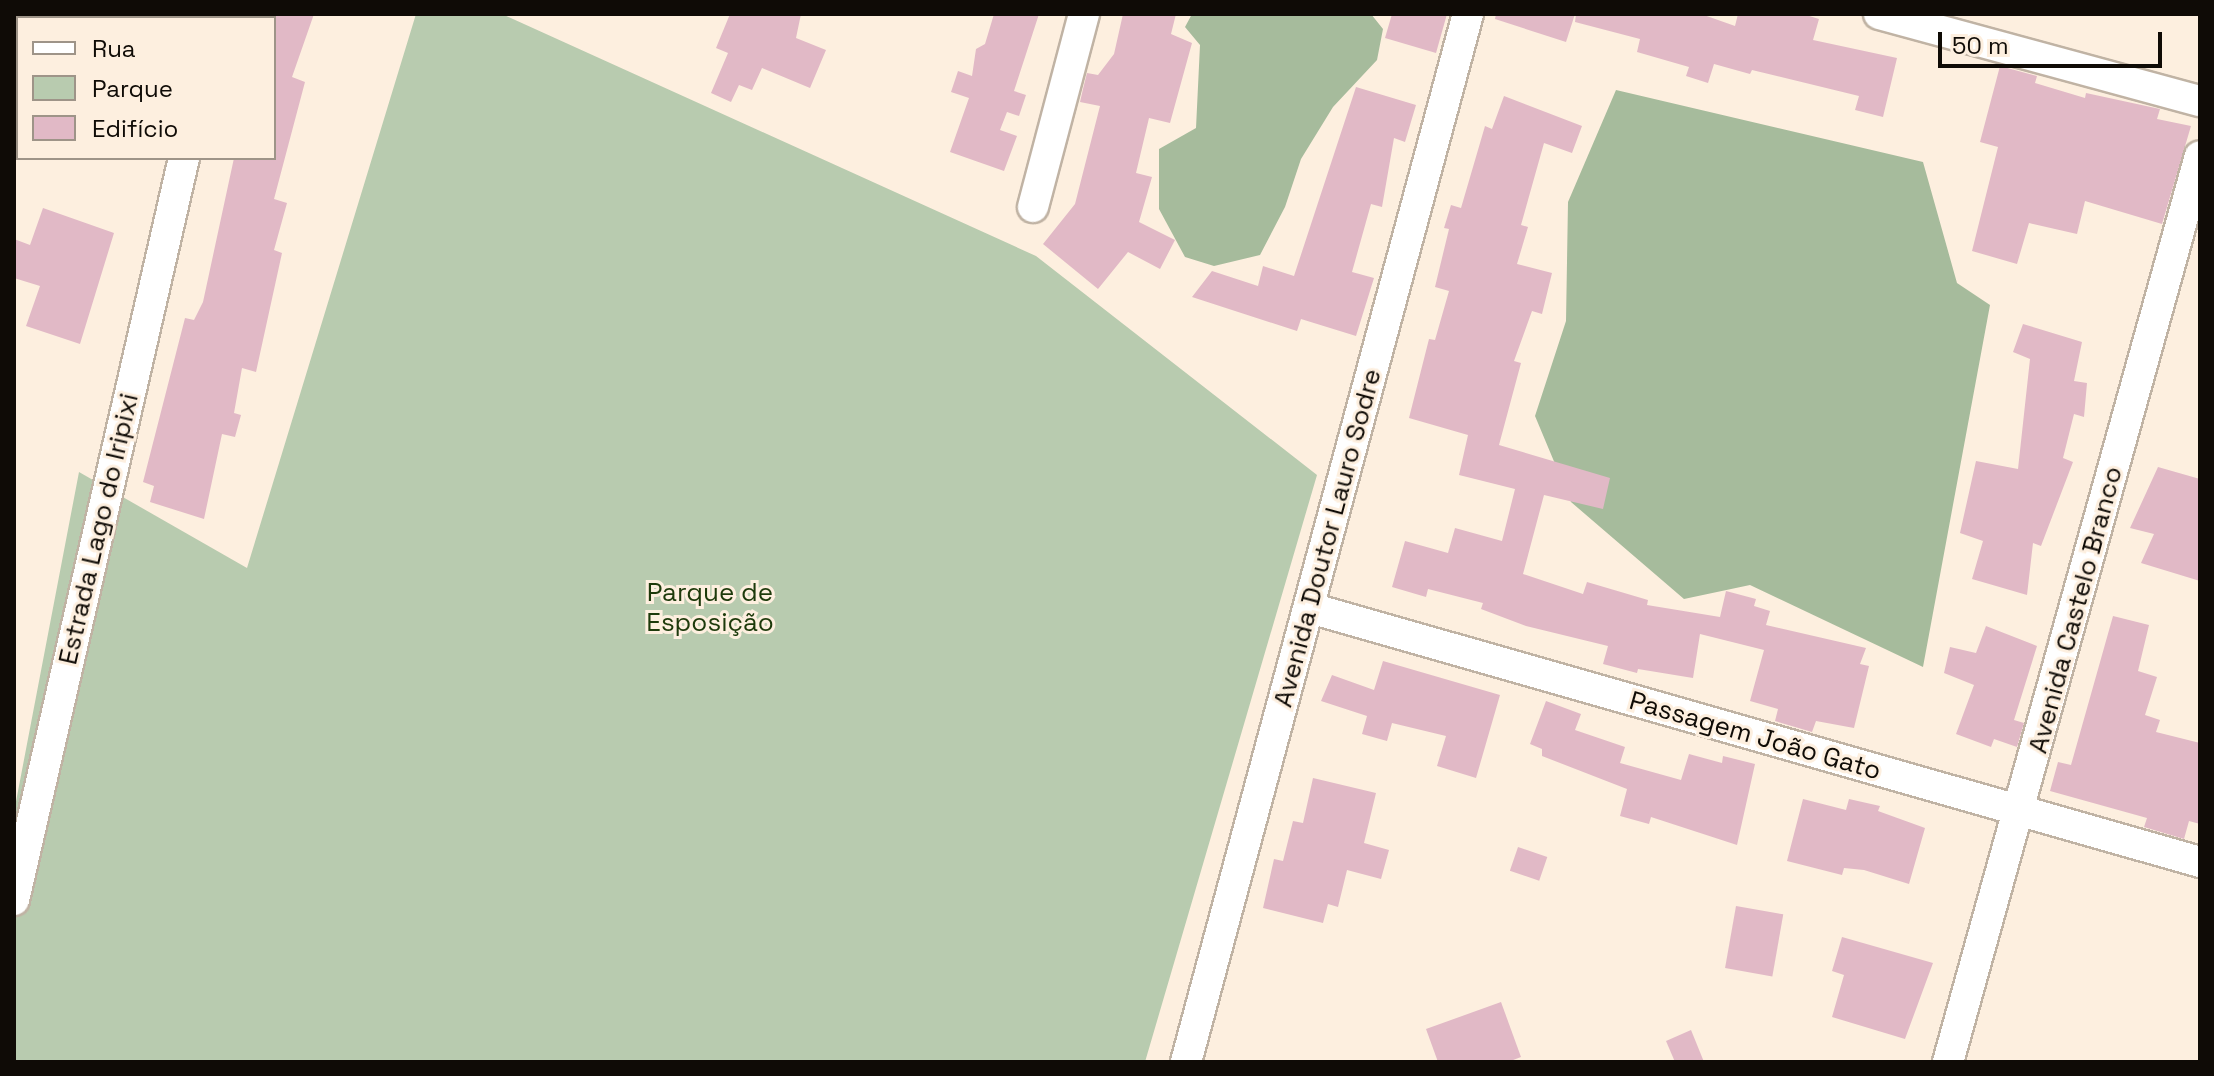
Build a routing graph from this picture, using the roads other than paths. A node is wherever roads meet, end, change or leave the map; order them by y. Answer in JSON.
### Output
{"nodes":[{"id":1,"x":1084,"y":14,"type":"edge"},
{"id":2,"x":1468,"y":14,"type":"edge"},
{"id":3,"x":1879,"y":14,"type":"edge"},
{"id":4,"x":2200,"y":101,"type":"edge"},
{"id":5,"x":2200,"y":156,"type":"edge"},
{"id":6,"x":184,"y":160,"type":"edge"},
{"id":7,"x":1033,"y":207,"type":"dead end"},
{"id":8,"x":1310,"y":608,"type":"junction"},
{"id":9,"x":24,"y":807,"type":"edge"},
{"id":10,"x":2021,"y":812,"type":"junction"},
{"id":11,"x":2200,"y":862,"type":"edge"},
{"id":12,"x":14,"y":900,"type":"edge"},
{"id":13,"x":1186,"y":1062,"type":"edge"},
{"id":14,"x":1948,"y":1062,"type":"edge"}],
"edges":[{"from":1,"to":7,"type":"street"},
{"from":2,"to":8,"type":"street","name":"Avenida Doutor Lauro Sodre"},
{"from":3,"to":4,"type":"street"},
{"from":5,"to":10,"type":"street","name":"Avenida Castelo Branco"},
{"from":6,"to":9,"type":"street","name":"Estrada Lago do Iripixi"},
{"from":8,"to":10,"type":"street","name":"Passagem João Gato"},
{"from":8,"to":13,"type":"street","name":"Avenida Doutor Lauro Sodre"},
{"from":9,"to":12,"type":"street","name":"Estrada Lago do Iripixi"},
{"from":10,"to":11,"type":"street","name":"Passagem João Gato"},
{"from":10,"to":14,"type":"street","name":"Avenida Castelo Branco"}]}
